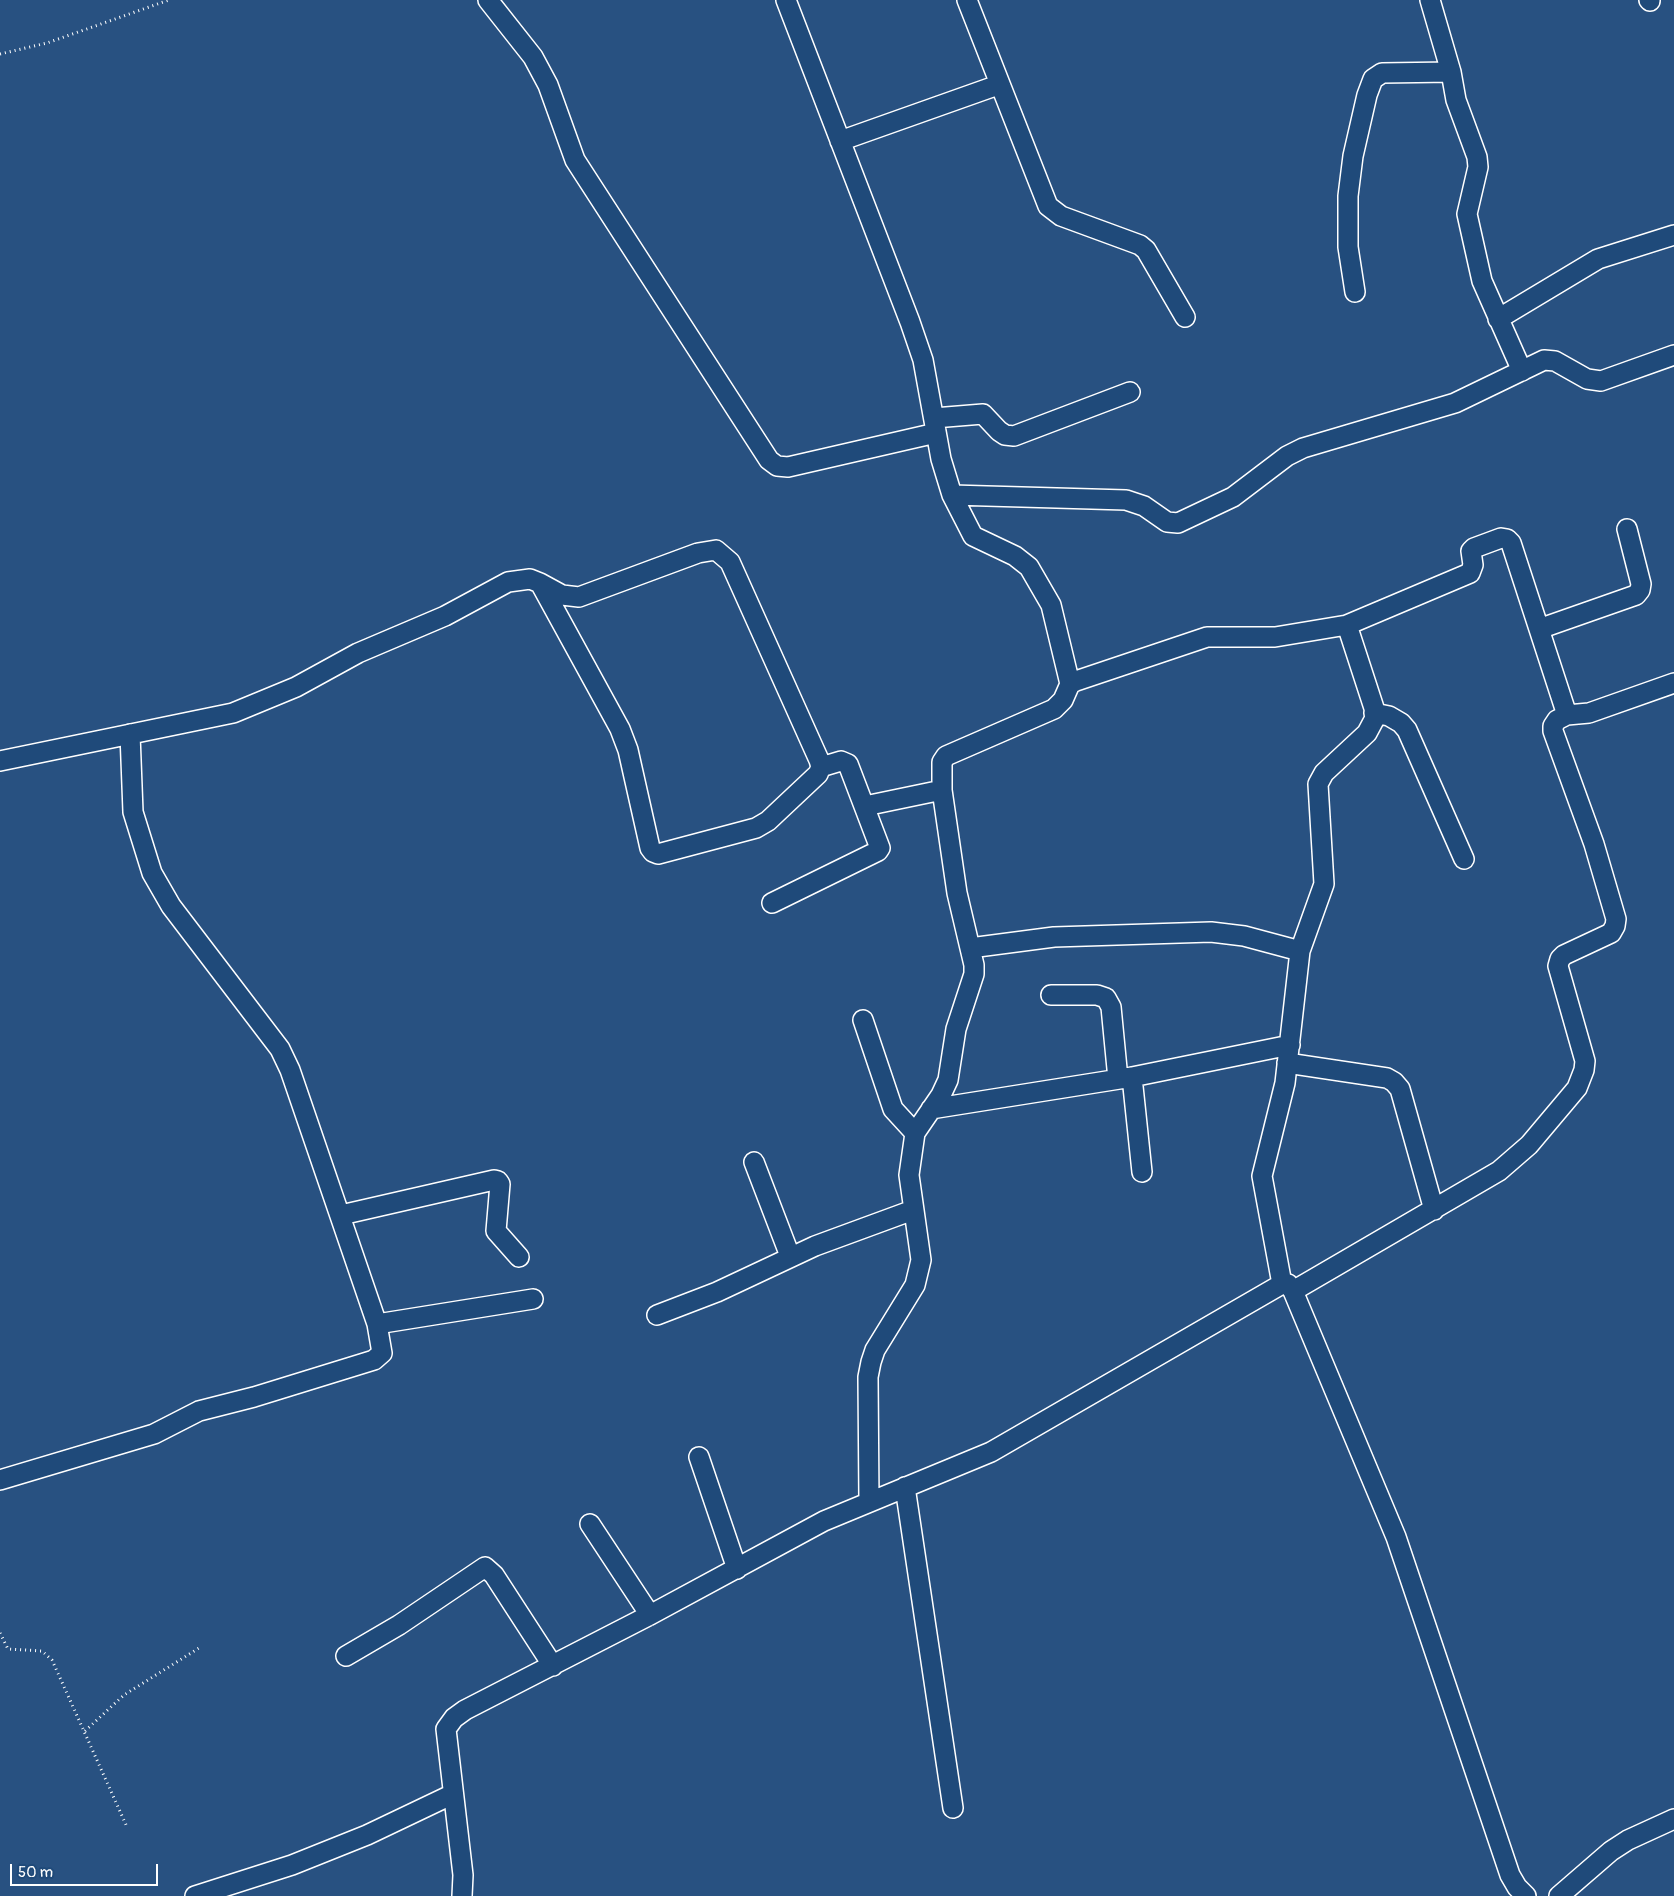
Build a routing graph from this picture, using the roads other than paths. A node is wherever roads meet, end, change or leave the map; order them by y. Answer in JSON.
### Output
{"nodes":[{"id":1,"x":488,"y":0,"type":"edge"},
{"id":2,"x":786,"y":0,"type":"edge"},
{"id":3,"x":967,"y":0,"type":"edge"},
{"id":4,"x":1430,"y":0,"type":"edge"},
{"id":5,"x":1451,"y":72,"type":"junction"},
{"id":6,"x":998,"y":85,"type":"junction"},
{"id":7,"x":840,"y":141,"type":"junction"},
{"id":8,"x":1674,"y":235,"type":"edge"},
{"id":9,"x":1355,"y":292,"type":"dead end"},
{"id":10,"x":1186,"y":317,"type":"dead end"},
{"id":11,"x":1498,"y":319,"type":"junction"},
{"id":12,"x":1674,"y":355,"type":"edge"},
{"id":13,"x":1522,"y":371,"type":"junction"},
{"id":14,"x":1130,"y":392,"type":"dead end"},
{"id":15,"x":935,"y":425,"type":"junction"},
{"id":16,"x":952,"y":495,"type":"junction"},
{"id":17,"x":1627,"y":529,"type":"dead end"},
{"id":18,"x":540,"y":583,"type":"junction"},
{"id":19,"x":1347,"y":625,"type":"junction"},
{"id":20,"x":1539,"y":629,"type":"junction"},
{"id":21,"x":1674,"y":683,"type":"edge"},
{"id":22,"x":1070,"y":684,"type":"junction"},
{"id":23,"x":1374,"y":713,"type":"junction"},
{"id":24,"x":1567,"y":715,"type":"junction"},
{"id":25,"x":130,"y":734,"type":"junction"},
{"id":26,"x":0,"y":761,"type":"edge"},
{"id":27,"x":821,"y":767,"type":"junction"},
{"id":28,"x":942,"y":790,"type":"junction"},
{"id":29,"x":865,"y":806,"type":"junction"},
{"id":30,"x":1464,"y":859,"type":"dead end"},
{"id":31,"x":772,"y":903,"type":"dead end"},
{"id":32,"x":970,"y":948,"type":"junction"},
{"id":33,"x":1300,"y":951,"type":"junction"},
{"id":34,"x":1051,"y":995,"type":"dead end"},
{"id":35,"x":863,"y":1020,"type":"dead end"},
{"id":36,"x":1289,"y":1054,"type":"junction"},
{"id":37,"x":1125,"y":1078,"type":"junction"},
{"id":38,"x":931,"y":1109,"type":"junction"},
{"id":39,"x":915,"y":1133,"type":"junction"},
{"id":40,"x":754,"y":1162,"type":"dead end"},
{"id":41,"x":1142,"y":1172,"type":"dead end"},
{"id":42,"x":913,"y":1210,"type":"junction"},
{"id":43,"x":1434,"y":1210,"type":"junction"},
{"id":44,"x":341,"y":1215,"type":"junction"},
{"id":45,"x":790,"y":1256,"type":"junction"},
{"id":46,"x":519,"y":1257,"type":"dead end"},
{"id":47,"x":1288,"y":1287,"type":"junction"},
{"id":48,"x":533,"y":1299,"type":"dead end"},
{"id":49,"x":656,"y":1315,"type":"dead end"},
{"id":50,"x":378,"y":1324,"type":"junction"},
{"id":51,"x":699,"y":1457,"type":"dead end"},
{"id":52,"x":0,"y":1480,"type":"edge"},
{"id":53,"x":905,"y":1487,"type":"junction"},
{"id":54,"x":869,"y":1502,"type":"junction"},
{"id":55,"x":590,"y":1524,"type":"dead end"},
{"id":56,"x":737,"y":1569,"type":"junction"},
{"id":57,"x":650,"y":1615,"type":"junction"},
{"id":58,"x":346,"y":1656,"type":"dead end"},
{"id":59,"x":553,"y":1666,"type":"junction"},
{"id":60,"x":453,"y":1794,"type":"junction"},
{"id":61,"x":953,"y":1808,"type":"dead end"},
{"id":62,"x":1674,"y":1819,"type":"edge"},
{"id":63,"x":195,"y":1896,"type":"edge"},
{"id":64,"x":462,"y":1896,"type":"edge"},
{"id":65,"x":1526,"y":1896,"type":"edge"},
{"id":66,"x":1559,"y":1896,"type":"edge"}],
"edges":[{"from":1,"to":15,"type":"street"},
{"from":2,"to":7,"type":"street"},
{"from":3,"to":6,"type":"street"},
{"from":4,"to":5,"type":"street"},
{"from":5,"to":9,"type":"street"},
{"from":5,"to":11,"type":"street"},
{"from":6,"to":7,"type":"street"},
{"from":6,"to":10,"type":"street"},
{"from":7,"to":15,"type":"street"},
{"from":8,"to":11,"type":"street"},
{"from":11,"to":13,"type":"street"},
{"from":12,"to":13,"type":"street"},
{"from":13,"to":16,"type":"street"},
{"from":14,"to":15,"type":"street"},
{"from":15,"to":16,"type":"street"},
{"from":16,"to":22,"type":"street"},
{"from":17,"to":20,"type":"street"},
{"from":18,"to":25,"type":"street"},
{"from":18,"to":27,"type":"street"},
{"from":18,"to":27,"type":"street"},
{"from":19,"to":20,"type":"street"},
{"from":19,"to":22,"type":"street"},
{"from":19,"to":23,"type":"street"},
{"from":20,"to":24,"type":"street"},
{"from":21,"to":24,"type":"street"},
{"from":22,"to":28,"type":"street"},
{"from":23,"to":30,"type":"street"},
{"from":23,"to":33,"type":"street"},
{"from":24,"to":43,"type":"street"},
{"from":25,"to":26,"type":"street"},
{"from":25,"to":44,"type":"street"},
{"from":27,"to":29,"type":"street"},
{"from":28,"to":29,"type":"street"},
{"from":28,"to":32,"type":"street"},
{"from":29,"to":31,"type":"street"},
{"from":32,"to":33,"type":"street"},
{"from":32,"to":38,"type":"street"},
{"from":33,"to":36,"type":"street"},
{"from":34,"to":37,"type":"street"},
{"from":35,"to":39,"type":"street"},
{"from":36,"to":37,"type":"street"},
{"from":36,"to":43,"type":"street"},
{"from":36,"to":47,"type":"street"},
{"from":37,"to":38,"type":"street"},
{"from":37,"to":41,"type":"street"},
{"from":38,"to":39,"type":"street"},
{"from":39,"to":42,"type":"street"},
{"from":40,"to":45,"type":"street"},
{"from":42,"to":45,"type":"street"},
{"from":42,"to":54,"type":"street"},
{"from":43,"to":47,"type":"street"},
{"from":44,"to":46,"type":"street"},
{"from":44,"to":50,"type":"street"},
{"from":45,"to":49,"type":"street"},
{"from":47,"to":53,"type":"street"},
{"from":47,"to":65,"type":"street"},
{"from":48,"to":50,"type":"street"},
{"from":50,"to":52,"type":"street"},
{"from":51,"to":56,"type":"street"},
{"from":53,"to":54,"type":"street"},
{"from":53,"to":61,"type":"street"},
{"from":54,"to":56,"type":"street"},
{"from":55,"to":57,"type":"street"},
{"from":56,"to":57,"type":"street"},
{"from":57,"to":59,"type":"street"},
{"from":58,"to":59,"type":"street"},
{"from":59,"to":60,"type":"street"},
{"from":60,"to":63,"type":"street"},
{"from":60,"to":64,"type":"street"},
{"from":62,"to":66,"type":"street"}]}
